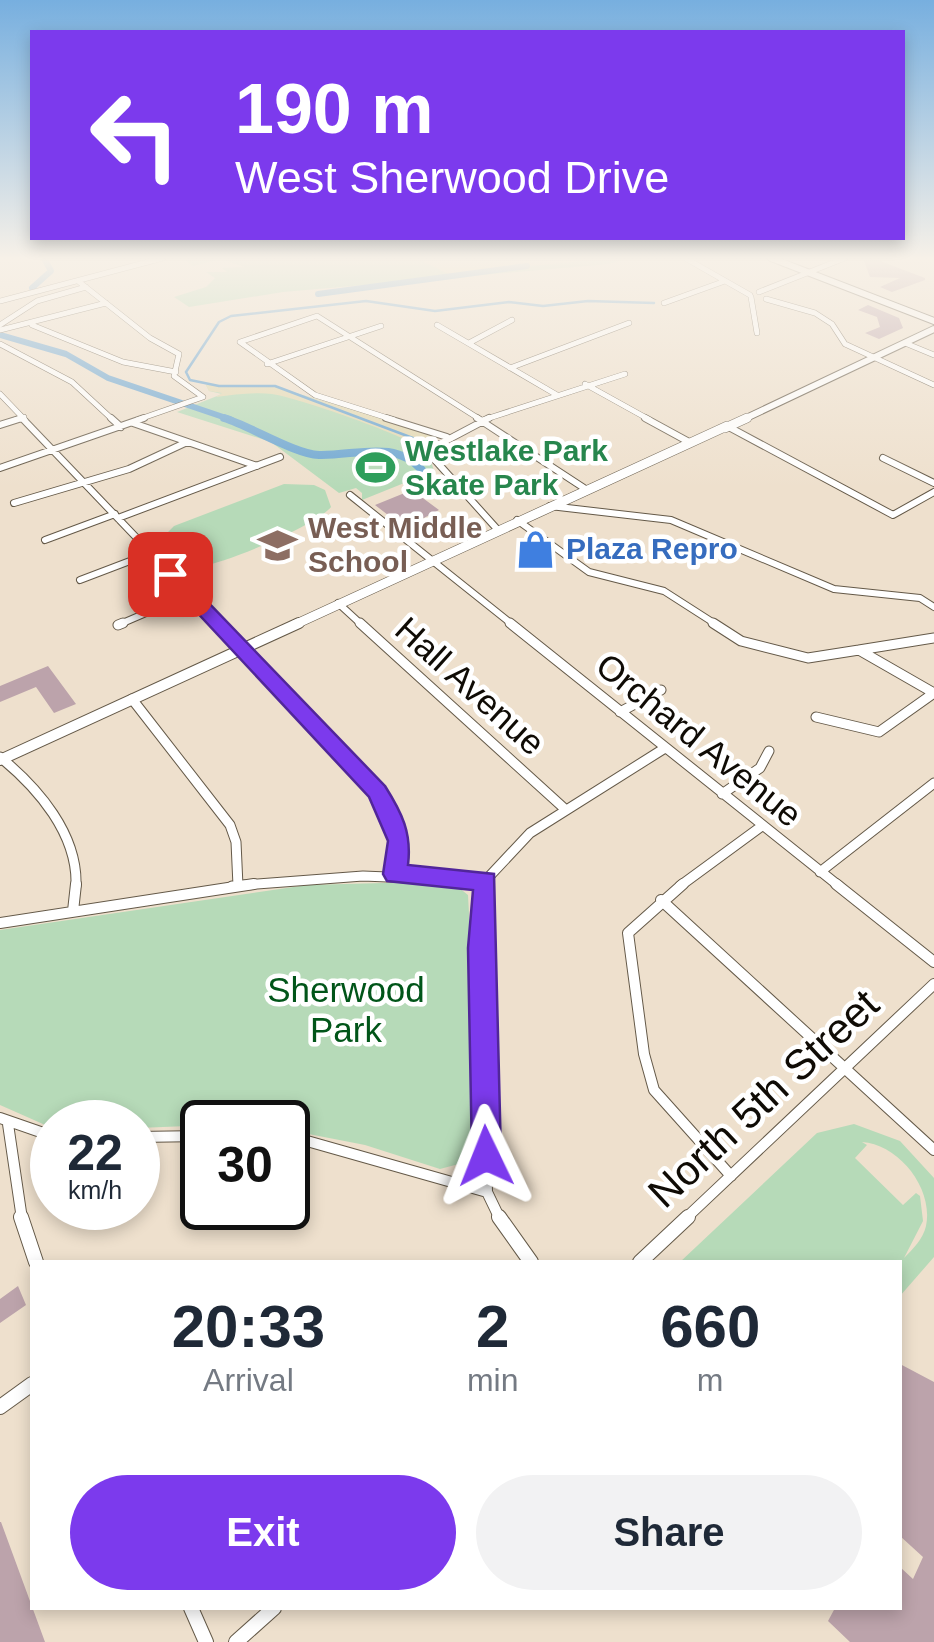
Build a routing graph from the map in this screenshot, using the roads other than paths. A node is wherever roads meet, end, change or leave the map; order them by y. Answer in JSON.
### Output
{"nodes":[{"id":1,"x":56,"y":335,"type":"edge"},
{"id":2,"x":151,"y":335,"type":"edge"},
{"id":3,"x":255,"y":335,"type":"edge"},
{"id":4,"x":357,"y":335,"type":"edge"},
{"id":5,"x":453,"y":335,"type":"edge"},
{"id":6,"x":485,"y":335,"type":"edge"},
{"id":7,"x":598,"y":335,"type":"edge"},
{"id":8,"x":838,"y":335,"type":"edge"},
{"id":9,"x":918,"y":335,"type":"edge"},
{"id":10,"x":353,"y":336,"type":"junction"},
{"id":11,"x":905,"y":343,"type":"junction"},
{"id":12,"x":0,"y":344,"type":"edge"},
{"id":13,"x":468,"y":344,"type":"junction"},
{"id":14,"x":934,"y":355,"type":"edge"},
{"id":15,"x":874,"y":357,"type":"junction"},
{"id":16,"x":267,"y":364,"type":"junction"},
{"id":17,"x":510,"y":368,"type":"junction"},
{"id":18,"x":176,"y":372,"type":"junction"},
{"id":19,"x":625,"y":374,"type":"dead end"},
{"id":20,"x":585,"y":384,"type":"junction"},
{"id":21,"x":934,"y":385,"type":"edge"},
{"id":22,"x":0,"y":394,"type":"edge"},
{"id":23,"x":556,"y":394,"type":"junction"},
{"id":24,"x":24,"y":418,"type":"junction"},
{"id":25,"x":486,"y":422,"type":"junction"},
{"id":26,"x":133,"y":423,"type":"junction"},
{"id":27,"x":0,"y":425,"type":"edge"},
{"id":28,"x":727,"y":426,"type":"junction"},
{"id":29,"x":122,"y":427,"type":"junction"},
{"id":30,"x":447,"y":437,"type":"junction"},
{"id":31,"x":187,"y":442,"type":"junction"},
{"id":32,"x":688,"y":442,"type":"junction"},
{"id":33,"x":54,"y":450,"type":"junction"},
{"id":34,"x":280,"y":458,"type":"dead end"},
{"id":35,"x":883,"y":458,"type":"dead end"},
{"id":36,"x":257,"y":466,"type":"junction"},
{"id":37,"x":0,"y":468,"type":"edge"},
{"id":38,"x":612,"y":478,"type":"junction"},
{"id":39,"x":83,"y":480,"type":"junction"},
{"id":40,"x":934,"y":483,"type":"edge"},
{"id":41,"x":584,"y":488,"type":"junction"},
{"id":42,"x":934,"y":492,"type":"edge"},
{"id":43,"x":350,"y":495,"type":"dead end"},
{"id":44,"x":564,"y":499,"type":"junction"},
{"id":45,"x":14,"y":502,"type":"dead end"},
{"id":46,"x":550,"y":506,"type":"junction"},
{"id":47,"x":893,"y":515,"type":"joint"},
{"id":48,"x":116,"y":516,"type":"junction"},
{"id":49,"x":517,"y":520,"type":"junction"},
{"id":50,"x":497,"y":529,"type":"junction"},
{"id":51,"x":45,"y":540,"type":"dead end"},
{"id":52,"x":151,"y":553,"type":"junction"},
{"id":53,"x":430,"y":560,"type":"junction"},
{"id":54,"x":80,"y":580,"type":"dead end"},
{"id":55,"x":190,"y":594,"type":"junction"},
{"id":56,"x":338,"y":603,"type":"junction"},
{"id":57,"x":934,"y":607,"type":"edge"},
{"id":58,"x":118,"y":625,"type":"dead end"},
{"id":59,"x":934,"y":638,"type":"edge"},
{"id":60,"x":240,"y":648,"type":"junction"},
{"id":61,"x":859,"y":650,"type":"junction"},
{"id":62,"x":660,"y":690,"type":"dead end"},
{"id":63,"x":934,"y":693,"type":"edge"},
{"id":64,"x":132,"y":699,"type":"junction"},
{"id":65,"x":620,"y":712,"type":"junction"},
{"id":66,"x":816,"y":717,"type":"dead end"},
{"id":67,"x":665,"y":748,"type":"junction"},
{"id":68,"x":769,"y":751,"type":"dead end"},
{"id":69,"x":0,"y":759,"type":"edge"},
{"id":70,"x":934,"y":783,"type":"edge"},
{"id":71,"x":722,"y":794,"type":"junction"},
{"id":72,"x":566,"y":810,"type":"junction"},
{"id":73,"x":762,"y":826,"type":"junction"},
{"id":74,"x":820,"y":872,"type":"junction"},
{"id":75,"x":395,"y":874,"type":"junction"},
{"id":76,"x":485,"y":881,"type":"junction"},
{"id":77,"x":238,"y":886,"type":"junction"},
{"id":78,"x":660,"y":900,"type":"junction"},
{"id":79,"x":73,"y":911,"type":"junction"},
{"id":80,"x":0,"y":923,"type":"edge"},
{"id":81,"x":934,"y":962,"type":"edge"},
{"id":82,"x":934,"y":984,"type":"edge"},
{"id":83,"x":844,"y":1068,"type":"junction"},
{"id":84,"x":4,"y":1121,"type":"edge"},
{"id":85,"x":30,"y":1129,"type":"edge"},
{"id":86,"x":310,"y":1142,"type":"edge"},
{"id":87,"x":934,"y":1150,"type":"edge"},
{"id":88,"x":731,"y":1176,"type":"junction"},
{"id":89,"x":488,"y":1192,"type":"junction"},
{"id":90,"x":35,"y":1260,"type":"edge"},
{"id":91,"x":530,"y":1260,"type":"edge"},
{"id":92,"x":642,"y":1260,"type":"edge"},
{"id":93,"x":30,"y":1385,"type":"edge"},
{"id":94,"x":0,"y":1407,"type":"edge"},
{"id":95,"x":192,"y":1610,"type":"edge"},
{"id":96,"x":272,"y":1610,"type":"edge"},
{"id":97,"x":206,"y":1642,"type":"edge"},
{"id":98,"x":236,"y":1642,"type":"edge"}],
"edges":[{"from":1,"to":18,"type":"street"},
{"from":2,"to":18,"type":"street"},
{"from":3,"to":16,"type":"street"},
{"from":4,"to":10,"type":"street"},
{"from":5,"to":13,"type":"street"},
{"from":6,"to":13,"type":"street"},
{"from":7,"to":17,"type":"street"},
{"from":8,"to":15,"type":"street"},
{"from":9,"to":11,"type":"main road"},
{"from":10,"to":16,"type":"street"},
{"from":10,"to":25,"type":"street"},
{"from":11,"to":14,"type":"street"},
{"from":11,"to":15,"type":"main road"},
{"from":12,"to":29,"type":"street"},
{"from":13,"to":17,"type":"street"},
{"from":15,"to":21,"type":"street"},
{"from":15,"to":28,"type":"main road"},
{"from":16,"to":30,"type":"street"},
{"from":17,"to":23,"type":"street"},
{"from":18,"to":26,"type":"street"},
{"from":19,"to":20,"type":"street"},
{"from":20,"to":23,"type":"street"},
{"from":20,"to":32,"type":"street"},
{"from":22,"to":24,"type":"street"},
{"from":23,"to":25,"type":"street"},
{"from":24,"to":27,"type":"street"},
{"from":24,"to":33,"type":"street"},
{"from":25,"to":30,"type":"street"},
{"from":25,"to":41,"type":"street"},
{"from":26,"to":29,"type":"street"},
{"from":26,"to":31,"type":"street"},
{"from":28,"to":32,"type":"main road"},
{"from":28,"to":47,"type":"street"},
{"from":29,"to":33,"type":"street"},
{"from":30,"to":50,"type":"street"},
{"from":31,"to":36,"type":"street"},
{"from":31,"to":39,"type":"street"},
{"from":32,"to":38,"type":"main road"},
{"from":33,"to":37,"type":"street"},
{"from":33,"to":39,"type":"street"},
{"from":34,"to":36,"type":"street"},
{"from":35,"to":40,"type":"street"},
{"from":36,"to":48,"type":"street"},
{"from":38,"to":41,"type":"main road"},
{"from":38,"to":44,"type":"main road"},
{"from":39,"to":45,"type":"street"},
{"from":39,"to":48,"type":"street"},
{"from":41,"to":44,"type":"main road"},
{"from":42,"to":47,"type":"street"},
{"from":43,"to":53,"type":"street","name":"Orchard Avenue"},
{"from":44,"to":46,"type":"main road"},
{"from":46,"to":49,"type":"main road"},
{"from":46,"to":57,"type":"street"},
{"from":48,"to":51,"type":"street"},
{"from":48,"to":52,"type":"street"},
{"from":49,"to":50,"type":"main road"},
{"from":49,"to":61,"type":"street"},
{"from":50,"to":53,"type":"main road"},
{"from":52,"to":54,"type":"street"},
{"from":52,"to":55,"type":"street"},
{"from":53,"to":56,"type":"main road"},
{"from":53,"to":65,"type":"street","name":"Orchard Avenue"},
{"from":55,"to":58,"type":"street"},
{"from":55,"to":60,"type":"street"},
{"from":56,"to":60,"type":"main road"},
{"from":56,"to":72,"type":"street","name":"Hall Avenue"},
{"from":59,"to":61,"type":"street"},
{"from":60,"to":64,"type":"main road"},
{"from":60,"to":75,"type":"street"},
{"from":61,"to":63,"type":"street"},
{"from":62,"to":65,"type":"street"},
{"from":63,"to":66,"type":"street"},
{"from":64,"to":69,"type":"main road"},
{"from":64,"to":77,"type":"street"},
{"from":65,"to":67,"type":"street","name":"Orchard Avenue"},
{"from":67,"to":71,"type":"street","name":"Orchard Avenue"},
{"from":67,"to":72,"type":"street"},
{"from":68,"to":71,"type":"street"},
{"from":69,"to":79,"type":"street"},
{"from":70,"to":74,"type":"street"},
{"from":71,"to":73,"type":"street","name":"Orchard Avenue"},
{"from":72,"to":76,"type":"street"},
{"from":73,"to":74,"type":"street","name":"Orchard Avenue"},
{"from":73,"to":78,"type":"street"},
{"from":74,"to":81,"type":"street","name":"Orchard Avenue"},
{"from":75,"to":76,"type":"street"},
{"from":75,"to":77,"type":"street"},
{"from":76,"to":89,"type":"street"},
{"from":77,"to":79,"type":"street"},
{"from":78,"to":83,"type":"street"},
{"from":78,"to":88,"type":"street"},
{"from":79,"to":80,"type":"street"},
{"from":82,"to":83,"type":"street","name":"North 5th Street"},
{"from":83,"to":87,"type":"street"},
{"from":83,"to":88,"type":"street","name":"North 5th Street"},
{"from":84,"to":85,"type":"street"},
{"from":84,"to":90,"type":"street"},
{"from":86,"to":89,"type":"street"},
{"from":88,"to":92,"type":"street","name":"North 5th Street"},
{"from":89,"to":91,"type":"street"},
{"from":93,"to":94,"type":"street"},
{"from":95,"to":97,"type":"street"},
{"from":96,"to":98,"type":"street"}]}
